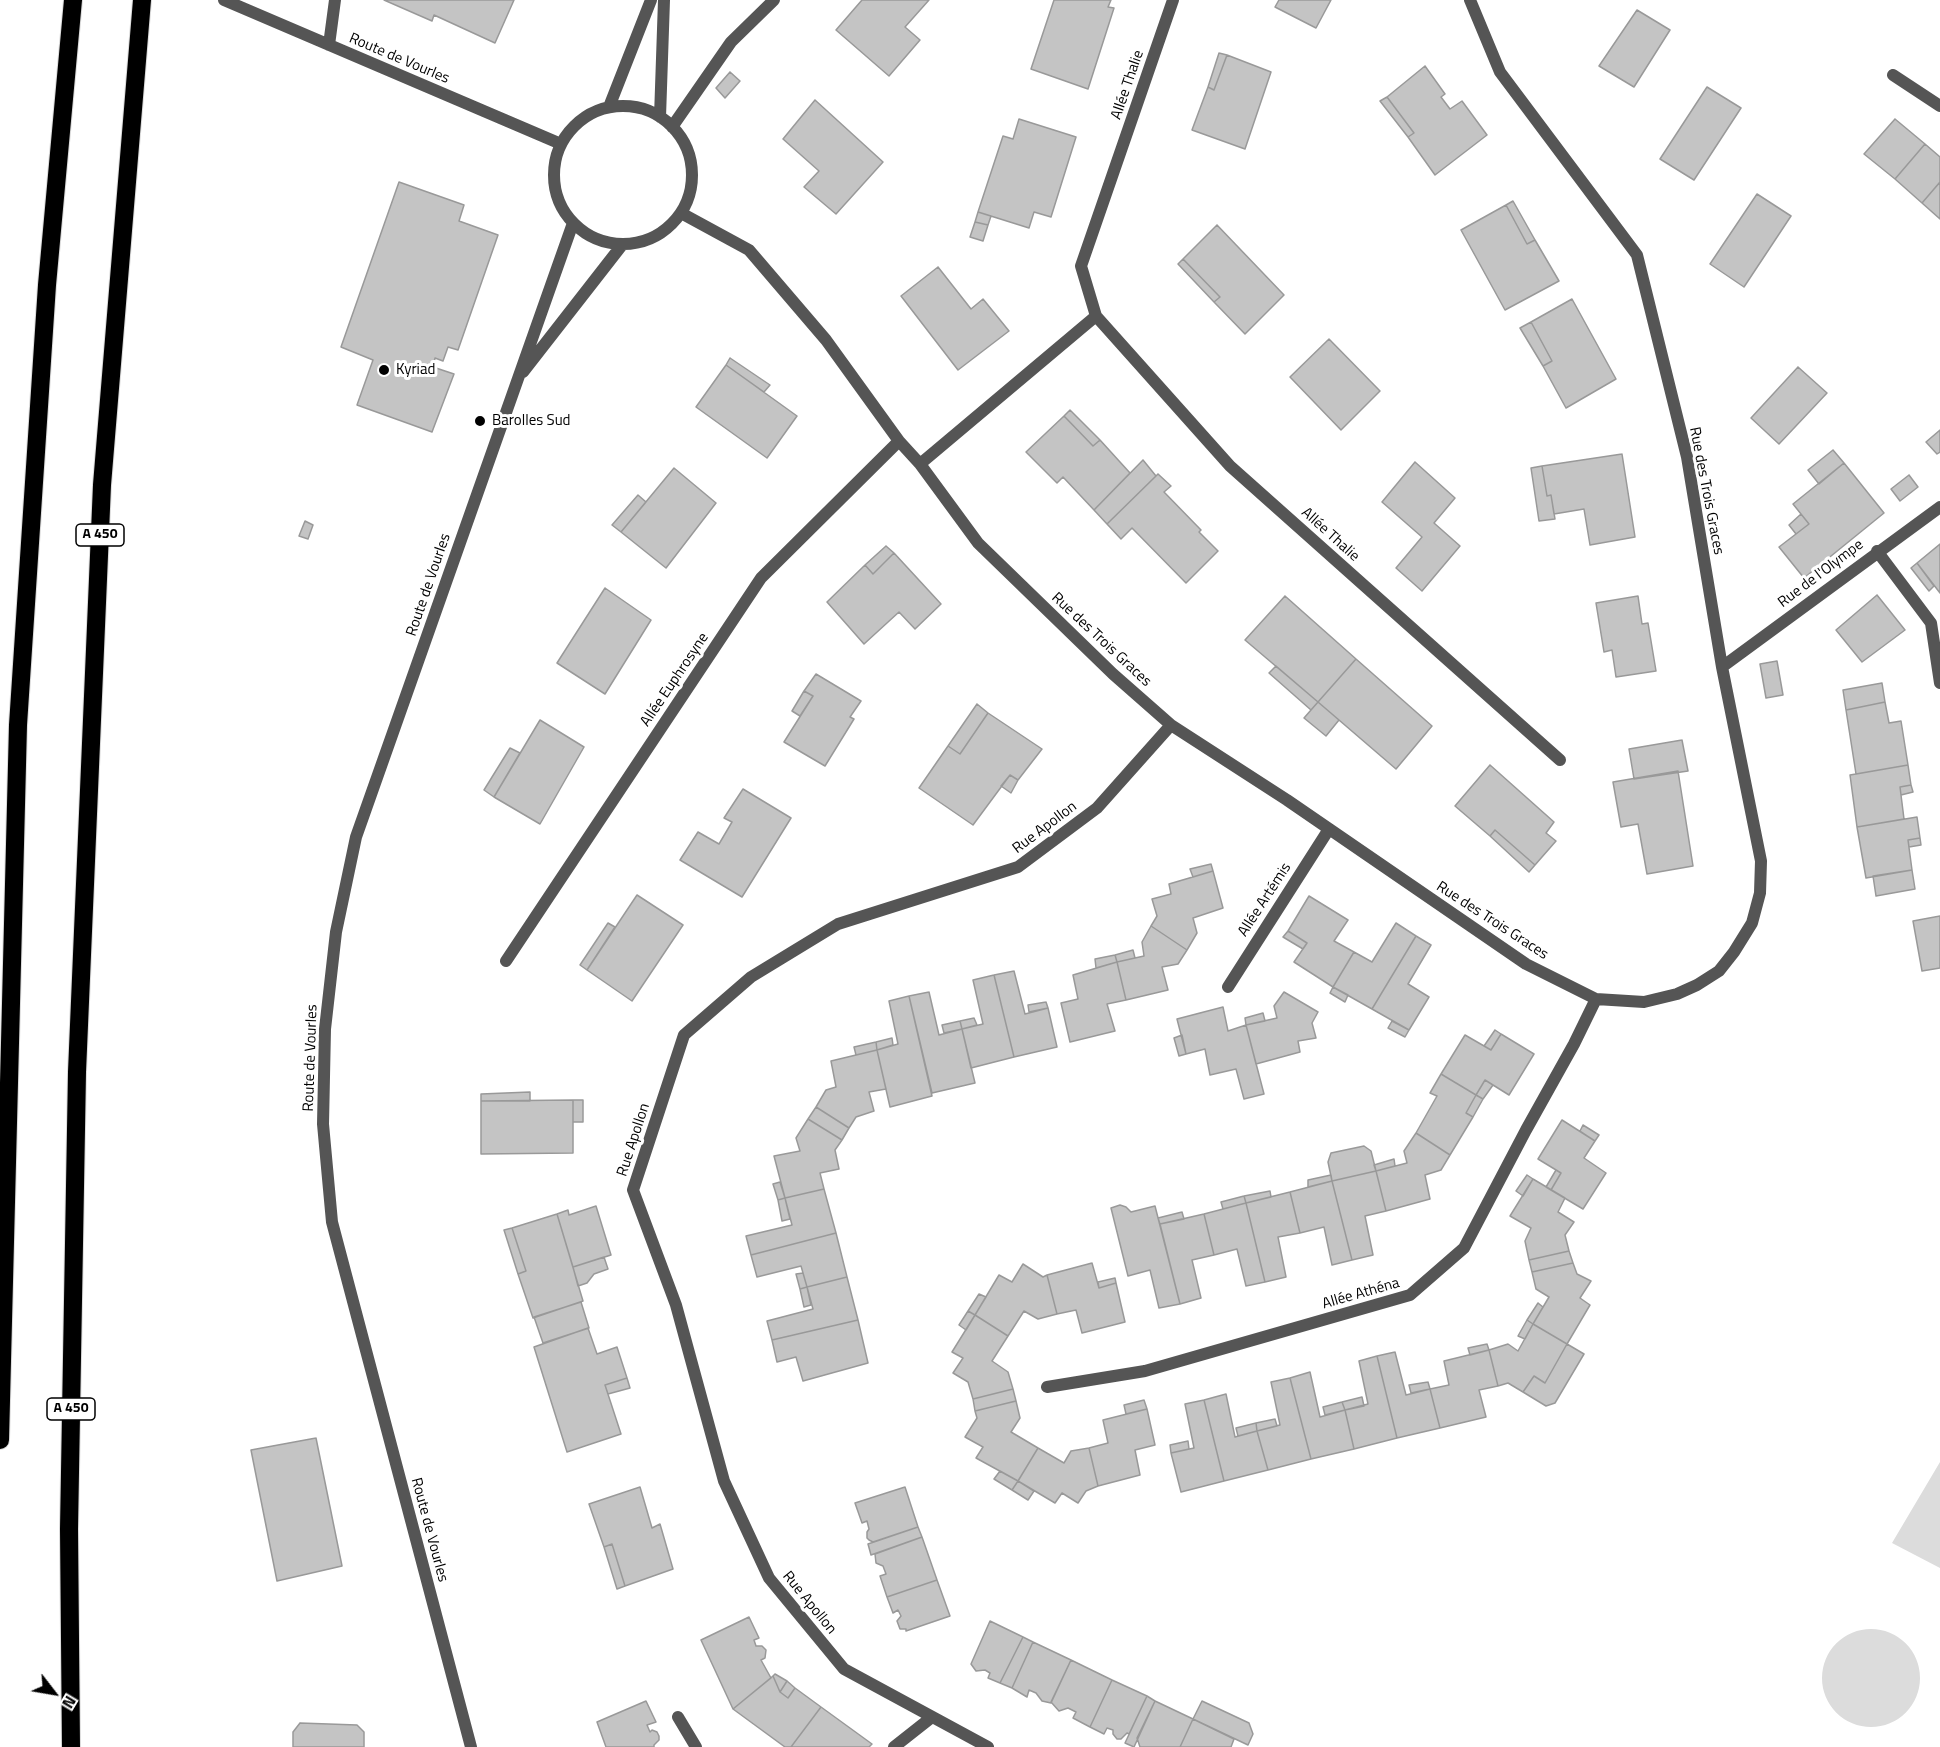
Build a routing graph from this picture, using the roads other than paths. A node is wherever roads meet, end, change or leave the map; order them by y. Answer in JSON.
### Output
{"nodes":[{"id":1,"x":73,"y":0,"type":"edge"},
{"id":2,"x":142,"y":0,"type":"edge"},
{"id":3,"x":224,"y":0,"type":"edge"},
{"id":4,"x":335,"y":0,"type":"edge"},
{"id":5,"x":651,"y":0,"type":"edge"},
{"id":6,"x":664,"y":0,"type":"edge"},
{"id":7,"x":774,"y":0,"type":"edge"},
{"id":8,"x":1173,"y":0,"type":"edge"},
{"id":9,"x":1470,"y":0,"type":"edge"},
{"id":10,"x":329,"y":45,"type":"junction"},
{"id":11,"x":1893,"y":75,"type":"dead end"},
{"id":12,"x":1940,"y":106,"type":"edge"},
{"id":13,"x":609,"y":107,"type":"junction"},
{"id":14,"x":660,"y":117,"type":"junction"},
{"id":15,"x":672,"y":127,"type":"junction"},
{"id":16,"x":561,"y":144,"type":"junction"},
{"id":17,"x":681,"y":213,"type":"junction"},
{"id":18,"x":573,"y":224,"type":"junction"},
{"id":19,"x":622,"y":244,"type":"junction"},
{"id":20,"x":1096,"y":316,"type":"junction"},
{"id":21,"x":516,"y":382,"type":"junction"},
{"id":22,"x":898,"y":441,"type":"junction"},
{"id":23,"x":920,"y":464,"type":"junction"},
{"id":24,"x":1940,"y":507,"type":"edge"},
{"id":25,"x":1877,"y":551,"type":"junction"},
{"id":26,"x":1722,"y":667,"type":"junction"},
{"id":27,"x":1940,"y":683,"type":"edge"},
{"id":28,"x":1171,"y":725,"type":"junction"},
{"id":29,"x":1560,"y":760,"type":"dead end"},
{"id":30,"x":1329,"y":829,"type":"junction"},
{"id":31,"x":506,"y":960,"type":"dead end"},
{"id":32,"x":1228,"y":987,"type":"dead end"},
{"id":33,"x":1596,"y":999,"type":"junction"},
{"id":34,"x":1047,"y":1387,"type":"dead end"},
{"id":35,"x":0,"y":1440,"type":"edge"},
{"id":36,"x":678,"y":1717,"type":"dead end"},
{"id":37,"x":932,"y":1717,"type":"junction"},
{"id":38,"x":70,"y":1747,"type":"edge"},
{"id":39,"x":471,"y":1747,"type":"edge"},
{"id":40,"x":696,"y":1747,"type":"edge"},
{"id":41,"x":894,"y":1747,"type":"edge"},
{"id":42,"x":988,"y":1747,"type":"edge"}],
"edges":[{"from":1,"to":35,"type":"highway"},
{"from":2,"to":38,"type":"highway","number":"A 450"},
{"from":3,"to":10,"type":"street","name":"Route de Vourles"},
{"from":4,"to":10,"type":"street"},
{"from":5,"to":13,"type":"street"},
{"from":6,"to":14,"type":"street"},
{"from":7,"to":15,"type":"street"},
{"from":8,"to":20,"type":"street","name":"Allée Thalie"},
{"from":9,"to":26,"type":"street","name":"Rue des Trois Graces"},
{"from":10,"to":16,"type":"street","name":"Route de Vourles"},
{"from":11,"to":12,"type":"street"},
{"from":13,"to":14,"type":"street"},
{"from":13,"to":16,"type":"street"},
{"from":14,"to":15,"type":"street"},
{"from":15,"to":17,"type":"street"},
{"from":16,"to":18,"type":"street"},
{"from":17,"to":19,"type":"street"},
{"from":17,"to":22,"type":"street","name":"Rue des Trois Graces"},
{"from":18,"to":19,"type":"street"},
{"from":18,"to":21,"type":"street","name":"Route de Vourles"},
{"from":19,"to":21,"type":"street","name":"Route de Vourles"},
{"from":20,"to":23,"type":"street"},
{"from":20,"to":29,"type":"street","name":"Allée Thalie"},
{"from":21,"to":39,"type":"street","name":"Route de Vourles"},
{"from":22,"to":23,"type":"street","name":"Rue des Trois Graces"},
{"from":22,"to":31,"type":"street","name":"Allée Euphrosyne"},
{"from":23,"to":28,"type":"street","name":"Rue des Trois Graces"},
{"from":24,"to":25,"type":"street","name":"Rue de l'Olympe"},
{"from":25,"to":26,"type":"street","name":"Rue de l'Olympe"},
{"from":25,"to":27,"type":"street"},
{"from":26,"to":33,"type":"street","name":"Rue des Trois Graces"},
{"from":28,"to":30,"type":"street","name":"Rue des Trois Graces"},
{"from":28,"to":37,"type":"street","name":"Rue Apollon"},
{"from":30,"to":32,"type":"street","name":"Allée Artémis"},
{"from":30,"to":33,"type":"street","name":"Rue des Trois Graces"},
{"from":33,"to":34,"type":"street","name":"Allée Athéna"},
{"from":36,"to":40,"type":"street"},
{"from":37,"to":41,"type":"street"},
{"from":37,"to":42,"type":"street","name":"Rue Apollon"}]}
